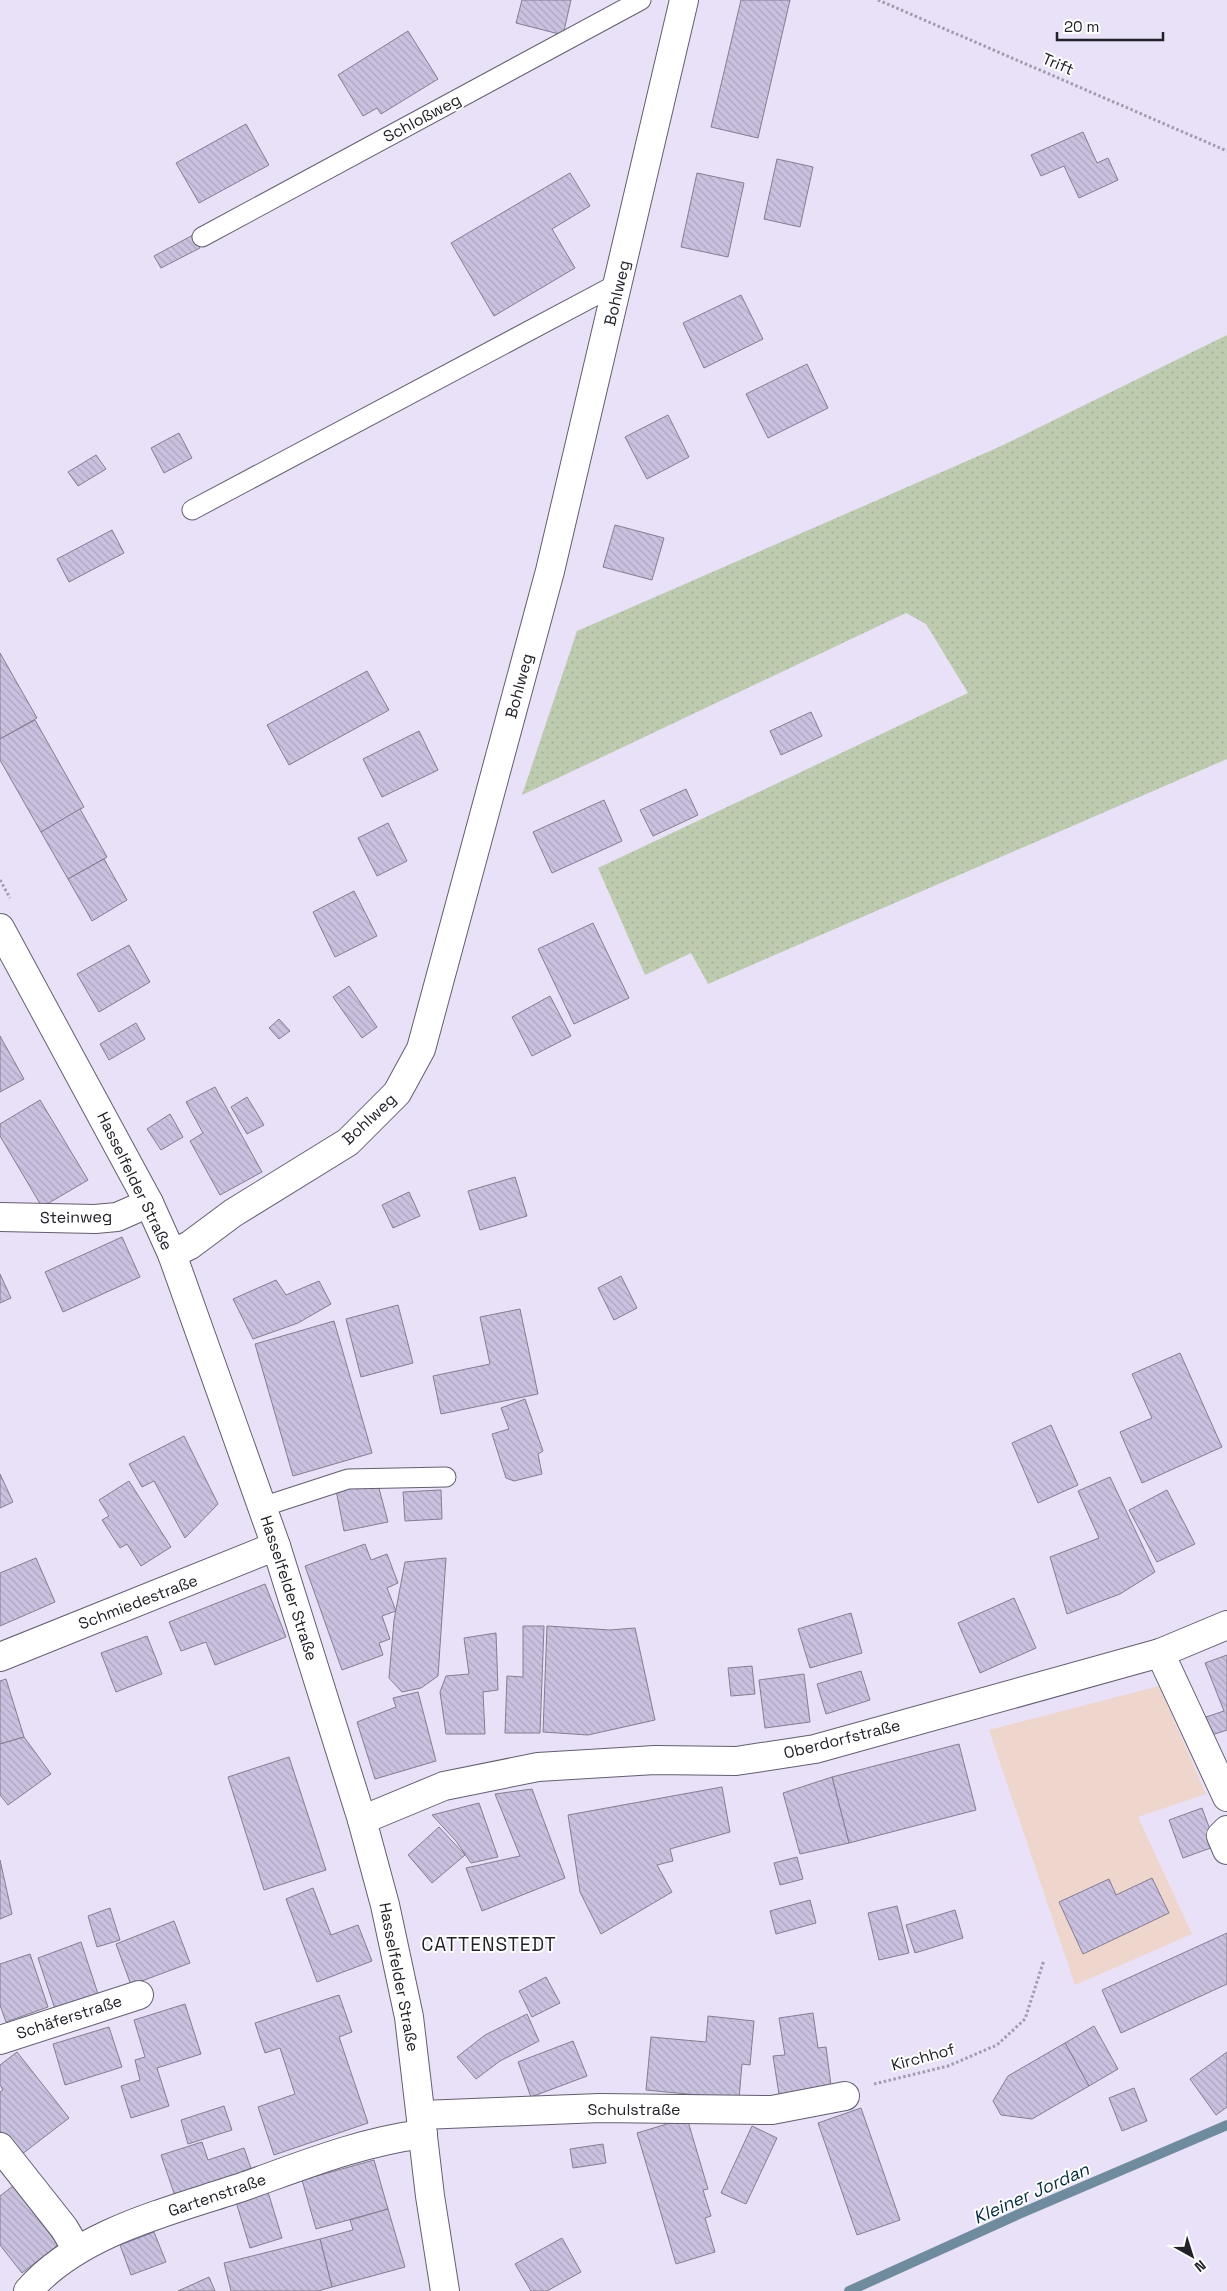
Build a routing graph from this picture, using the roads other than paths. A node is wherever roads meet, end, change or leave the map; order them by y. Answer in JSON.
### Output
{"nodes":[{"id":1,"x":642,"y":0,"type":"edge"},
{"id":2,"x":684,"y":0,"type":"edge"},
{"id":3,"x":202,"y":237,"type":"dead end"},
{"id":4,"x":619,"y":283,"type":"junction"},
{"id":5,"x":192,"y":510,"type":"dead end"},
{"id":6,"x":0,"y":928,"type":"edge"},
{"id":7,"x":150,"y":1203,"type":"junction"},
{"id":8,"x":0,"y":1217,"type":"edge"},
{"id":9,"x":172,"y":1254,"type":"junction"},
{"id":10,"x":446,"y":1477,"type":"dead end"},
{"id":11,"x":262,"y":1507,"type":"junction"},
{"id":12,"x":276,"y":1546,"type":"junction"},
{"id":13,"x":1227,"y":1625,"type":"edge"},
{"id":14,"x":1160,"y":1653,"type":"junction"},
{"id":15,"x":0,"y":1657,"type":"edge"},
{"id":16,"x":1227,"y":1797,"type":"edge"},
{"id":17,"x":362,"y":1820,"type":"junction"},
{"id":18,"x":1227,"y":1830,"type":"edge"},
{"id":19,"x":1227,"y":1850,"type":"edge"},
{"id":20,"x":139,"y":1994,"type":"dead end"},
{"id":21,"x":0,"y":2040,"type":"edge"},
{"id":22,"x":845,"y":2096,"type":"road end"},
{"id":23,"x":423,"y":2125,"type":"junction"},
{"id":24,"x":0,"y":2147,"type":"edge"},
{"id":25,"x":77,"y":2250,"type":"junction"},
{"id":26,"x":28,"y":2291,"type":"edge"},
{"id":27,"x":445,"y":2291,"type":"edge"}],
"edges":[{"from":1,"to":3,"type":"lane","name":"Schloßweg"},
{"from":2,"to":4,"type":"street","name":"Bohlweg"},
{"from":4,"to":5,"type":"lane"},
{"from":4,"to":9,"type":"street","name":"Bohlweg"},
{"from":6,"to":7,"type":"street","name":"Hasselfelder Straße"},
{"from":7,"to":8,"type":"street","name":"Steinweg"},
{"from":7,"to":9,"type":"street","name":"Hasselfelder Straße"},
{"from":9,"to":11,"type":"street","name":"Hasselfelder Straße"},
{"from":10,"to":11,"type":"lane"},
{"from":11,"to":12,"type":"street","name":"Hasselfelder Straße"},
{"from":12,"to":15,"type":"street","name":"Schmiedestraße"},
{"from":12,"to":17,"type":"street","name":"Hasselfelder Straße"},
{"from":13,"to":14,"type":"street","name":"Oberdorfstraße"},
{"from":14,"to":16,"type":"street"},
{"from":14,"to":17,"type":"street","name":"Oberdorfstraße"},
{"from":17,"to":23,"type":"street","name":"Hasselfelder Straße"},
{"from":18,"to":19,"type":"street"},
{"from":20,"to":21,"type":"street","name":"Schäferstraße"},
{"from":22,"to":23,"type":"street","name":"Schulstraße"},
{"from":23,"to":25,"type":"street","name":"Gartenstraße"},
{"from":23,"to":27,"type":"street","name":"Hasselfelder Straße"},
{"from":24,"to":25,"type":"street"},
{"from":25,"to":26,"type":"street","name":"Gartenstraße"}]}
